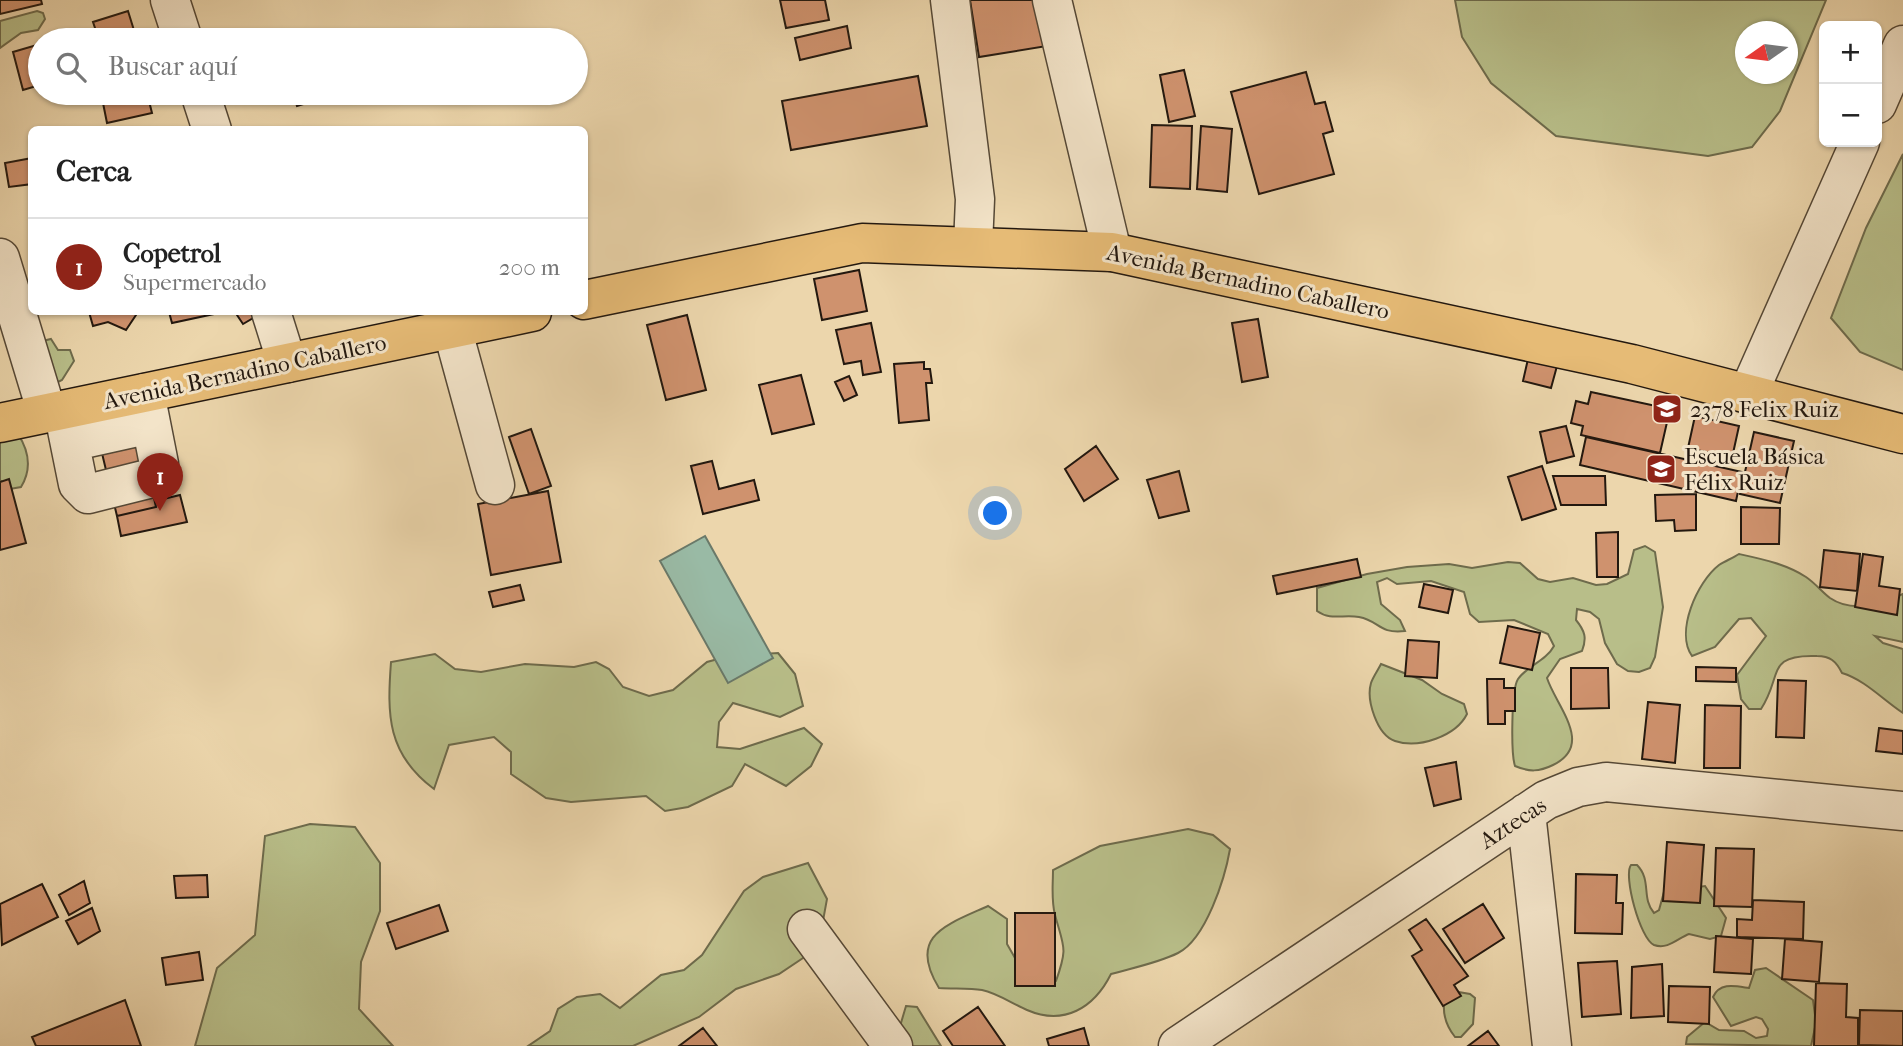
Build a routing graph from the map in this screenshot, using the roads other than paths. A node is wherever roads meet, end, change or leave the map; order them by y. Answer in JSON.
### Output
{"nodes":[{"id":1,"x":170,"y":0,"type":"edge"},
{"id":2,"x":950,"y":0,"type":"edge"},
{"id":3,"x":1052,"y":0,"type":"edge"},
{"id":4,"x":179,"y":28,"type":"edge"},
{"id":5,"x":1903,"y":45,"type":"edge"},
{"id":6,"x":1882,"y":93,"type":"edge"},
{"id":7,"x":204,"y":105,"type":"edge"},
{"id":8,"x":211,"y":126,"type":"edge"},
{"id":9,"x":1858,"y":147,"type":"edge"},
{"id":10,"x":973,"y":245,"type":"junction"},
{"id":11,"x":1112,"y":252,"type":"junction"},
{"id":12,"x":0,"y":258,"type":"edge"},
{"id":13,"x":588,"y":299,"type":"edge"},
{"id":14,"x":272,"y":315,"type":"edge"},
{"id":15,"x":517,"y":315,"type":"edge"},
{"id":16,"x":452,"y":328,"type":"junction"},
{"id":17,"x":287,"y":363,"type":"junction"},
{"id":18,"x":1748,"y":394,"type":"junction"},
{"id":19,"x":148,"y":409,"type":"junction"},
{"id":20,"x":60,"y":422,"type":"junction"},
{"id":21,"x":0,"y":423,"type":"edge"},
{"id":22,"x":1903,"y":434,"type":"edge"},
{"id":23,"x":495,"y":485,"type":"dead end"},
{"id":24,"x":1903,"y":811,"type":"edge"},
{"id":25,"x":1526,"y":813,"type":"junction"},
{"id":26,"x":807,"y":929,"type":"dead end"},
{"id":27,"x":892,"y":1046,"type":"edge"},
{"id":28,"x":1178,"y":1046,"type":"edge"},
{"id":29,"x":1552,"y":1046,"type":"edge"}],
"edges":[{"from":1,"to":4,"type":"street"},
{"from":2,"to":10,"type":"street"},
{"from":3,"to":11,"type":"street"},
{"from":5,"to":6,"type":"street"},
{"from":7,"to":8,"type":"street"},
{"from":9,"to":18,"type":"street"},
{"from":10,"to":11,"type":"main road","name":"Avenida Bernadino Caballero"},
{"from":10,"to":13,"type":"main road","name":"Avenida Bernadino Caballero"},
{"from":11,"to":18,"type":"main road","name":"Avenida Bernadino Caballero"},
{"from":12,"to":20,"type":"street"},
{"from":14,"to":17,"type":"street"},
{"from":15,"to":16,"type":"main road","name":"Avenida Bernadino Caballero"},
{"from":16,"to":17,"type":"main road","name":"Avenida Bernadino Caballero"},
{"from":16,"to":23,"type":"street"},
{"from":17,"to":19,"type":"main road","name":"Avenida Bernadino Caballero"},
{"from":18,"to":22,"type":"main road","name":"Avenida Bernadino Caballero"},
{"from":19,"to":20,"type":"main road","name":"Avenida Bernadino Caballero"},
{"from":19,"to":20,"type":"street"},
{"from":20,"to":21,"type":"main road","name":"Avenida Bernadino Caballero"},
{"from":24,"to":25,"type":"street","name":"Aztecas"},
{"from":25,"to":28,"type":"street","name":"Aztecas"},
{"from":25,"to":29,"type":"street"},
{"from":26,"to":27,"type":"street"}]}
